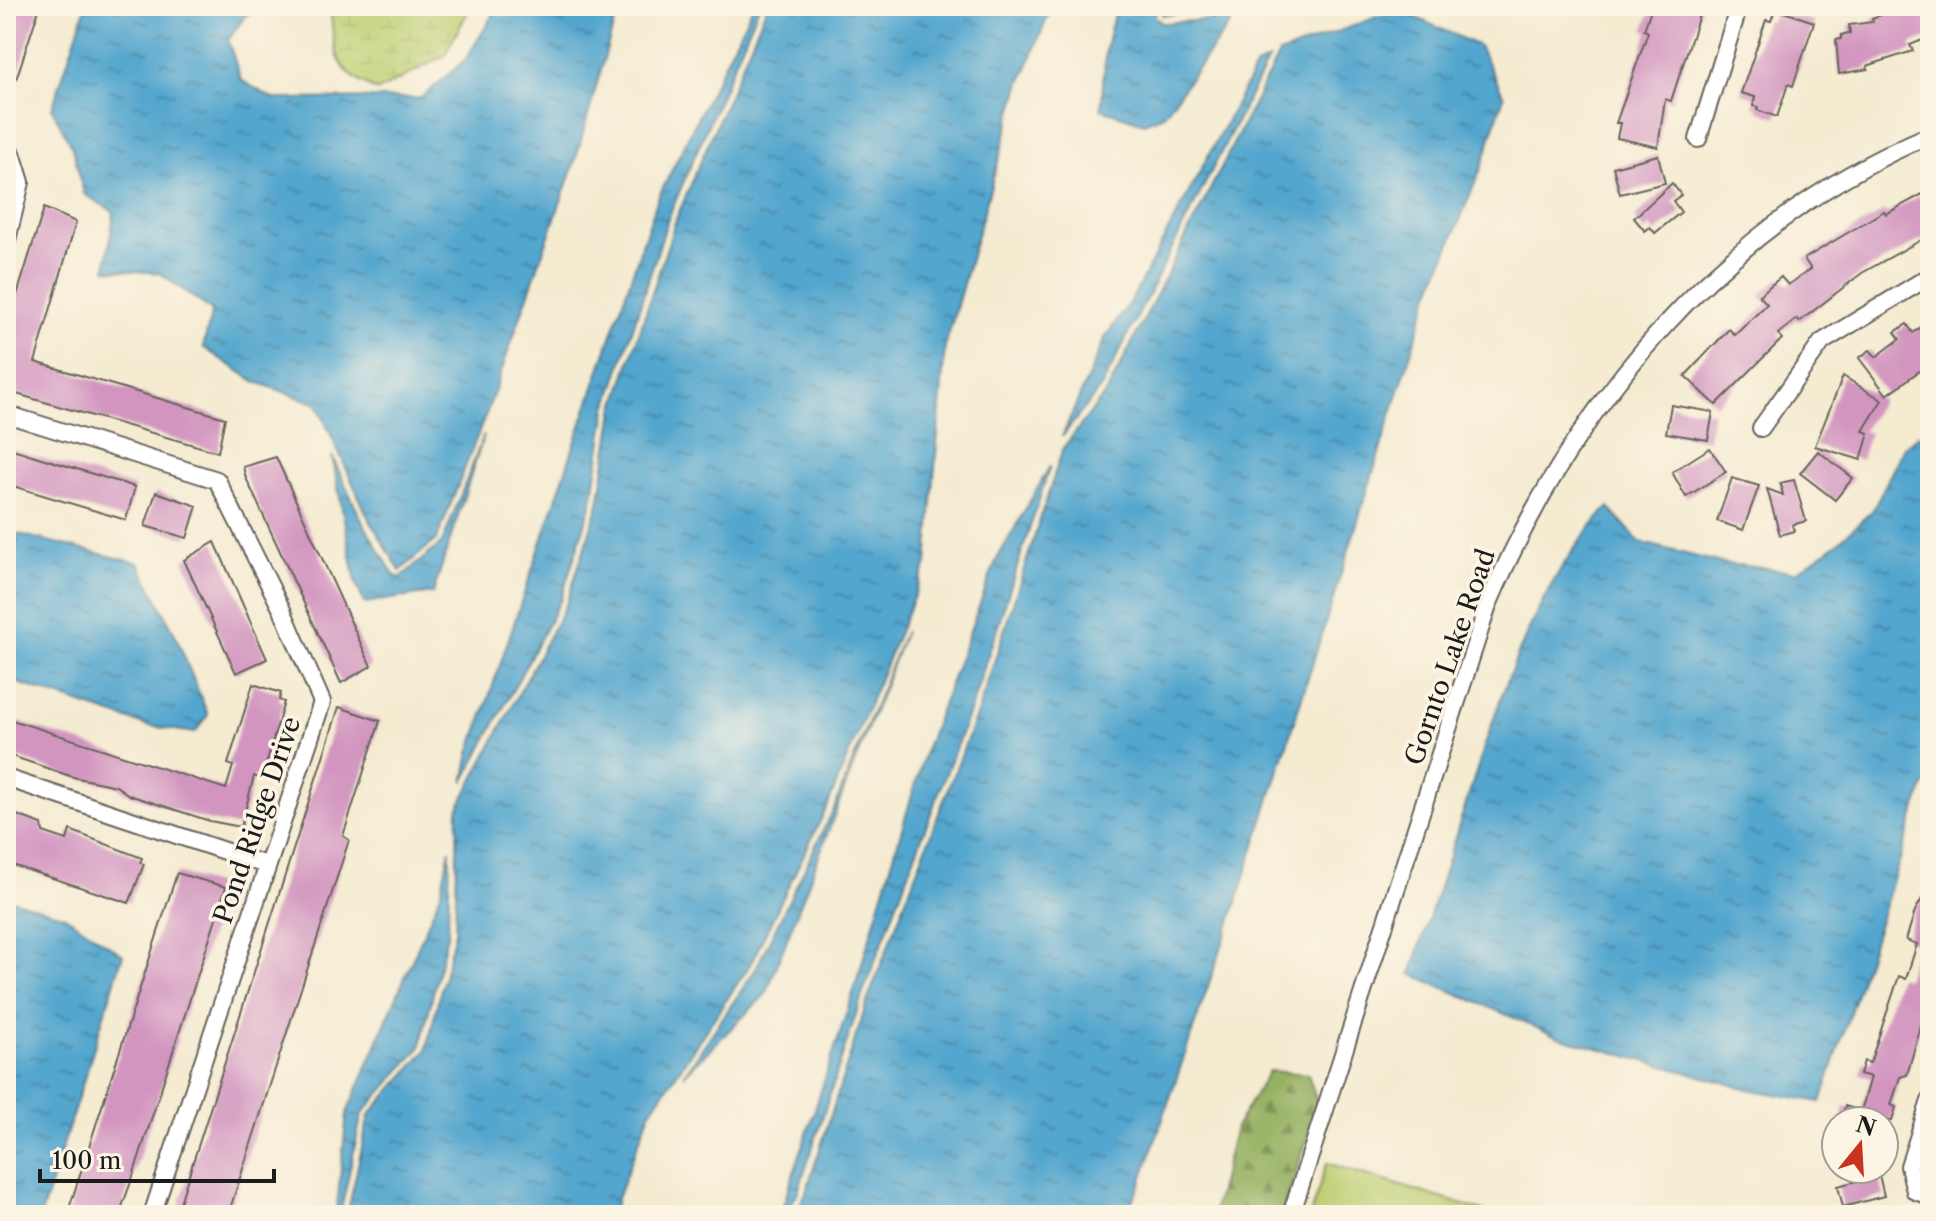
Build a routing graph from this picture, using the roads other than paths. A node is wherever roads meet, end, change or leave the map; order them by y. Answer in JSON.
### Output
{"nodes":[{"id":1,"x":1739,"y":6,"type":"edge"},
{"id":2,"x":1930,"y":135,"type":"edge"},
{"id":3,"x":1698,"y":139,"type":"dead end"},
{"id":4,"x":6,"y":151,"type":"edge"},
{"id":5,"x":6,"y":244,"type":"edge"},
{"id":6,"x":1930,"y":276,"type":"edge"},
{"id":7,"x":6,"y":414,"type":"edge"},
{"id":8,"x":1761,"y":428,"type":"dead end"},
{"id":9,"x":6,"y":778,"type":"edge"},
{"id":10,"x":266,"y":865,"type":"junction"},
{"id":11,"x":1930,"y":1101,"type":"edge"},
{"id":12,"x":1930,"y":1196,"type":"edge"},
{"id":13,"x":152,"y":1215,"type":"edge"},
{"id":14,"x":1291,"y":1215,"type":"edge"}],
"edges":[{"from":1,"to":3,"type":"street"},
{"from":2,"to":14,"type":"street","name":"Gornto Lake Road"},
{"from":4,"to":5,"type":"street"},
{"from":6,"to":8,"type":"street"},
{"from":7,"to":10,"type":"street","name":"Pond Ridge Drive"},
{"from":9,"to":10,"type":"street"},
{"from":10,"to":13,"type":"street","name":"Pond Ridge Drive"},
{"from":11,"to":12,"type":"street"}]}
